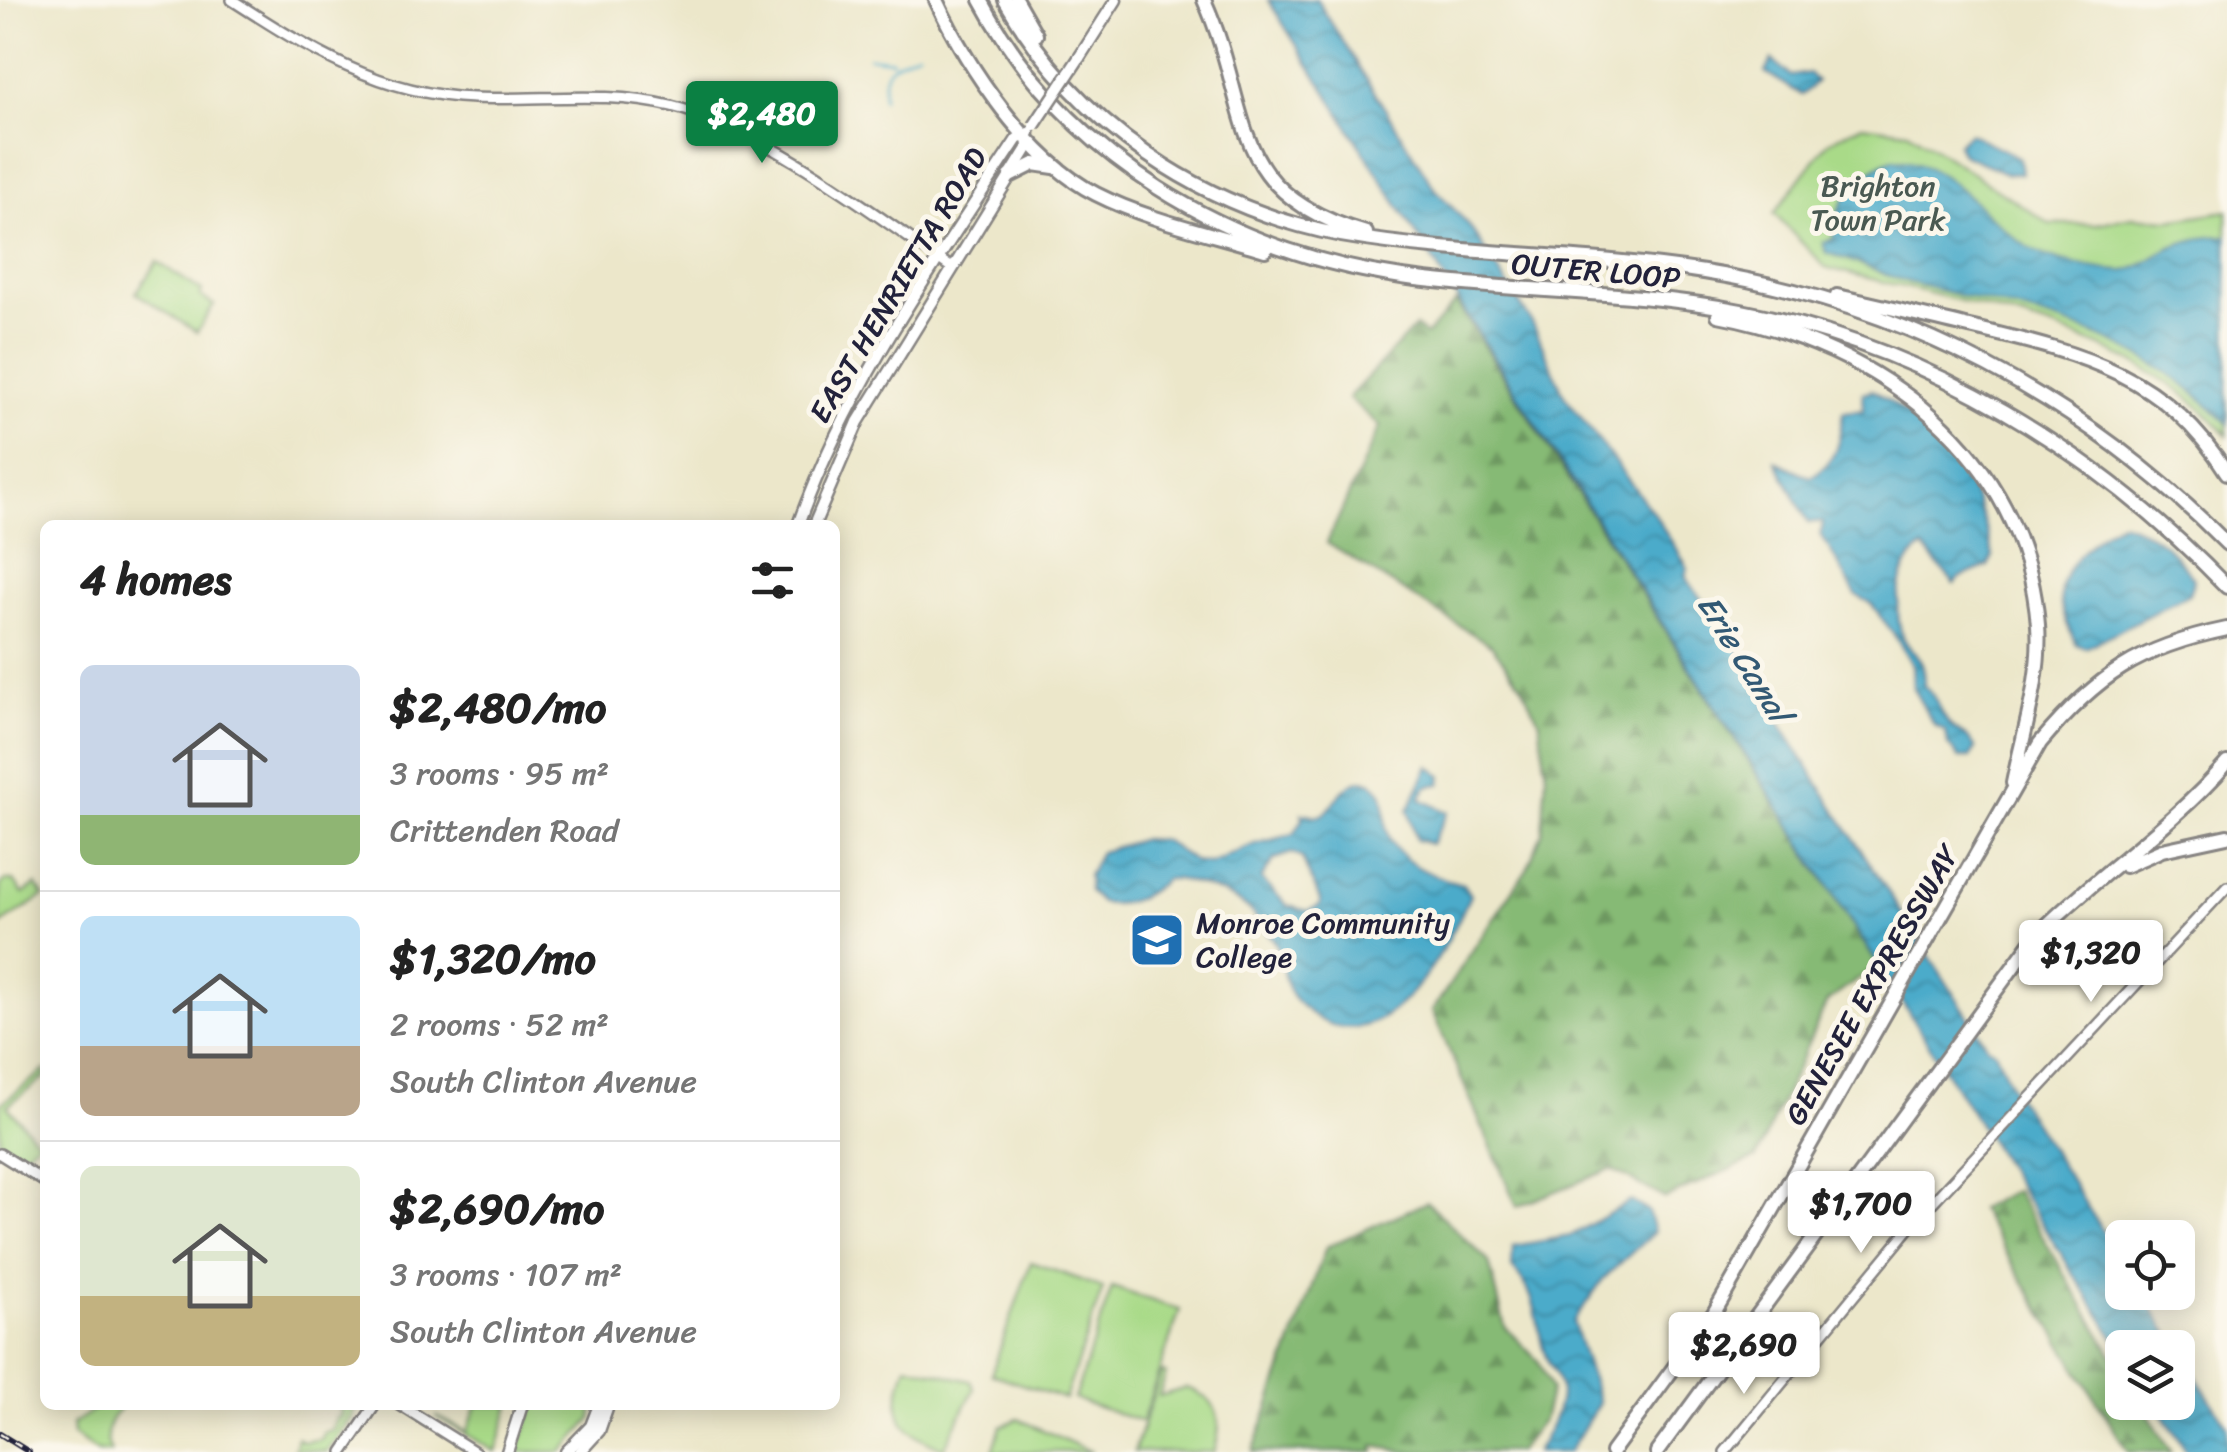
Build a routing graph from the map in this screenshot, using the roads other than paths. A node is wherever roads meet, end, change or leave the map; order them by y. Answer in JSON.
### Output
{"nodes":[{"id":1,"x":232,"y":0,"type":"edge"},
{"id":2,"x":936,"y":0,"type":"edge"},
{"id":3,"x":981,"y":0,"type":"edge"},
{"id":4,"x":1005,"y":0,"type":"edge"},
{"id":5,"x":1016,"y":0,"type":"edge"},
{"id":6,"x":1116,"y":0,"type":"edge"},
{"id":7,"x":1204,"y":0,"type":"edge"},
{"id":8,"x":1031,"y":130,"type":"junction"},
{"id":9,"x":1122,"y":135,"type":"junction"},
{"id":10,"x":1010,"y":176,"type":"junction"},
{"id":11,"x":1070,"y":178,"type":"junction"},
{"id":12,"x":1383,"y":239,"type":"junction"},
{"id":13,"x":939,"y":259,"type":"junction"},
{"id":14,"x":952,"y":268,"type":"junction"},
{"id":15,"x":1704,"y":272,"type":"junction"},
{"id":16,"x":1406,"y":278,"type":"junction"},
{"id":17,"x":1618,"y":297,"type":"junction"},
{"id":18,"x":2227,"y":473,"type":"edge"},
{"id":19,"x":800,"y":520,"type":"edge"},
{"id":20,"x":816,"y":520,"type":"edge"},
{"id":21,"x":2227,"y":544,"type":"edge"},
{"id":22,"x":2227,"y":587,"type":"edge"},
{"id":23,"x":2227,"y":629,"type":"edge"},
{"id":24,"x":2227,"y":763,"type":"edge"},
{"id":25,"x":2011,"y":792,"type":"junction"},
{"id":26,"x":2227,"y":836,"type":"edge"},
{"id":27,"x":2108,"y":873,"type":"junction"},
{"id":28,"x":2227,"y":887,"type":"edge"},
{"id":29,"x":0,"y":1154,"type":"edge"},
{"id":30,"x":40,"y":1179,"type":"edge"},
{"id":31,"x":372,"y":1410,"type":"edge"},
{"id":32,"x":408,"y":1410,"type":"edge"},
{"id":33,"x":520,"y":1410,"type":"edge"},
{"id":34,"x":597,"y":1410,"type":"edge"},
{"id":35,"x":606,"y":1410,"type":"edge"},
{"id":36,"x":343,"y":1452,"type":"edge"},
{"id":37,"x":475,"y":1452,"type":"edge"},
{"id":38,"x":506,"y":1452,"type":"edge"},
{"id":39,"x":566,"y":1452,"type":"edge"},
{"id":40,"x":580,"y":1452,"type":"edge"},
{"id":41,"x":1612,"y":1452,"type":"edge"},
{"id":42,"x":1657,"y":1452,"type":"edge"},
{"id":43,"x":1725,"y":1452,"type":"edge"}],
"edges":[{"from":1,"to":13,"type":"street"},
{"from":2,"to":8,"type":"highway"},
{"from":3,"to":16,"type":"highway","name":"OUTER LOOP"},
{"from":4,"to":9,"type":"highway"},
{"from":5,"to":9,"type":"highway"},
{"from":6,"to":8,"type":"main road","name":"EAST HENRIETTA ROAD","bridge":true},
{"from":7,"to":12,"type":"highway"},
{"from":8,"to":10,"type":"main road","name":"EAST HENRIETTA ROAD"},
{"from":8,"to":11,"type":"highway"},
{"from":8,"to":13,"type":"main road","name":"EAST HENRIETTA ROAD"},
{"from":9,"to":12,"type":"highway"},
{"from":10,"to":11,"type":"highway"},
{"from":10,"to":14,"type":"main road","name":"EAST HENRIETTA ROAD"},
{"from":11,"to":16,"type":"highway"},
{"from":12,"to":15,"type":"highway","name":"OUTER LOOP"},
{"from":13,"to":14,"type":"street"},
{"from":13,"to":19,"type":"main road","name":"EAST HENRIETTA ROAD"},
{"from":14,"to":20,"type":"main road","name":"EAST HENRIETTA ROAD"},
{"from":15,"to":18,"type":"highway"},
{"from":15,"to":21,"type":"highway","name":"OUTER LOOP"},
{"from":16,"to":17,"type":"highway","name":"OUTER LOOP"},
{"from":17,"to":22,"type":"highway","name":"OUTER LOOP"},
{"from":17,"to":25,"type":"highway"},
{"from":23,"to":25,"type":"highway","name":"GENESEE EXPRESSWAY"},
{"from":24,"to":27,"type":"highway"},
{"from":25,"to":41,"type":"highway","name":"GENESEE EXPRESSWAY"},
{"from":26,"to":27,"type":"highway"},
{"from":27,"to":42,"type":"highway"},
{"from":28,"to":43,"type":"street"},
{"from":29,"to":30,"type":"street"},
{"from":31,"to":36,"type":"street"},
{"from":32,"to":37,"type":"street"},
{"from":33,"to":38,"type":"main road"},
{"from":34,"to":39,"type":"main road"},
{"from":35,"to":40,"type":"main road"}]}
